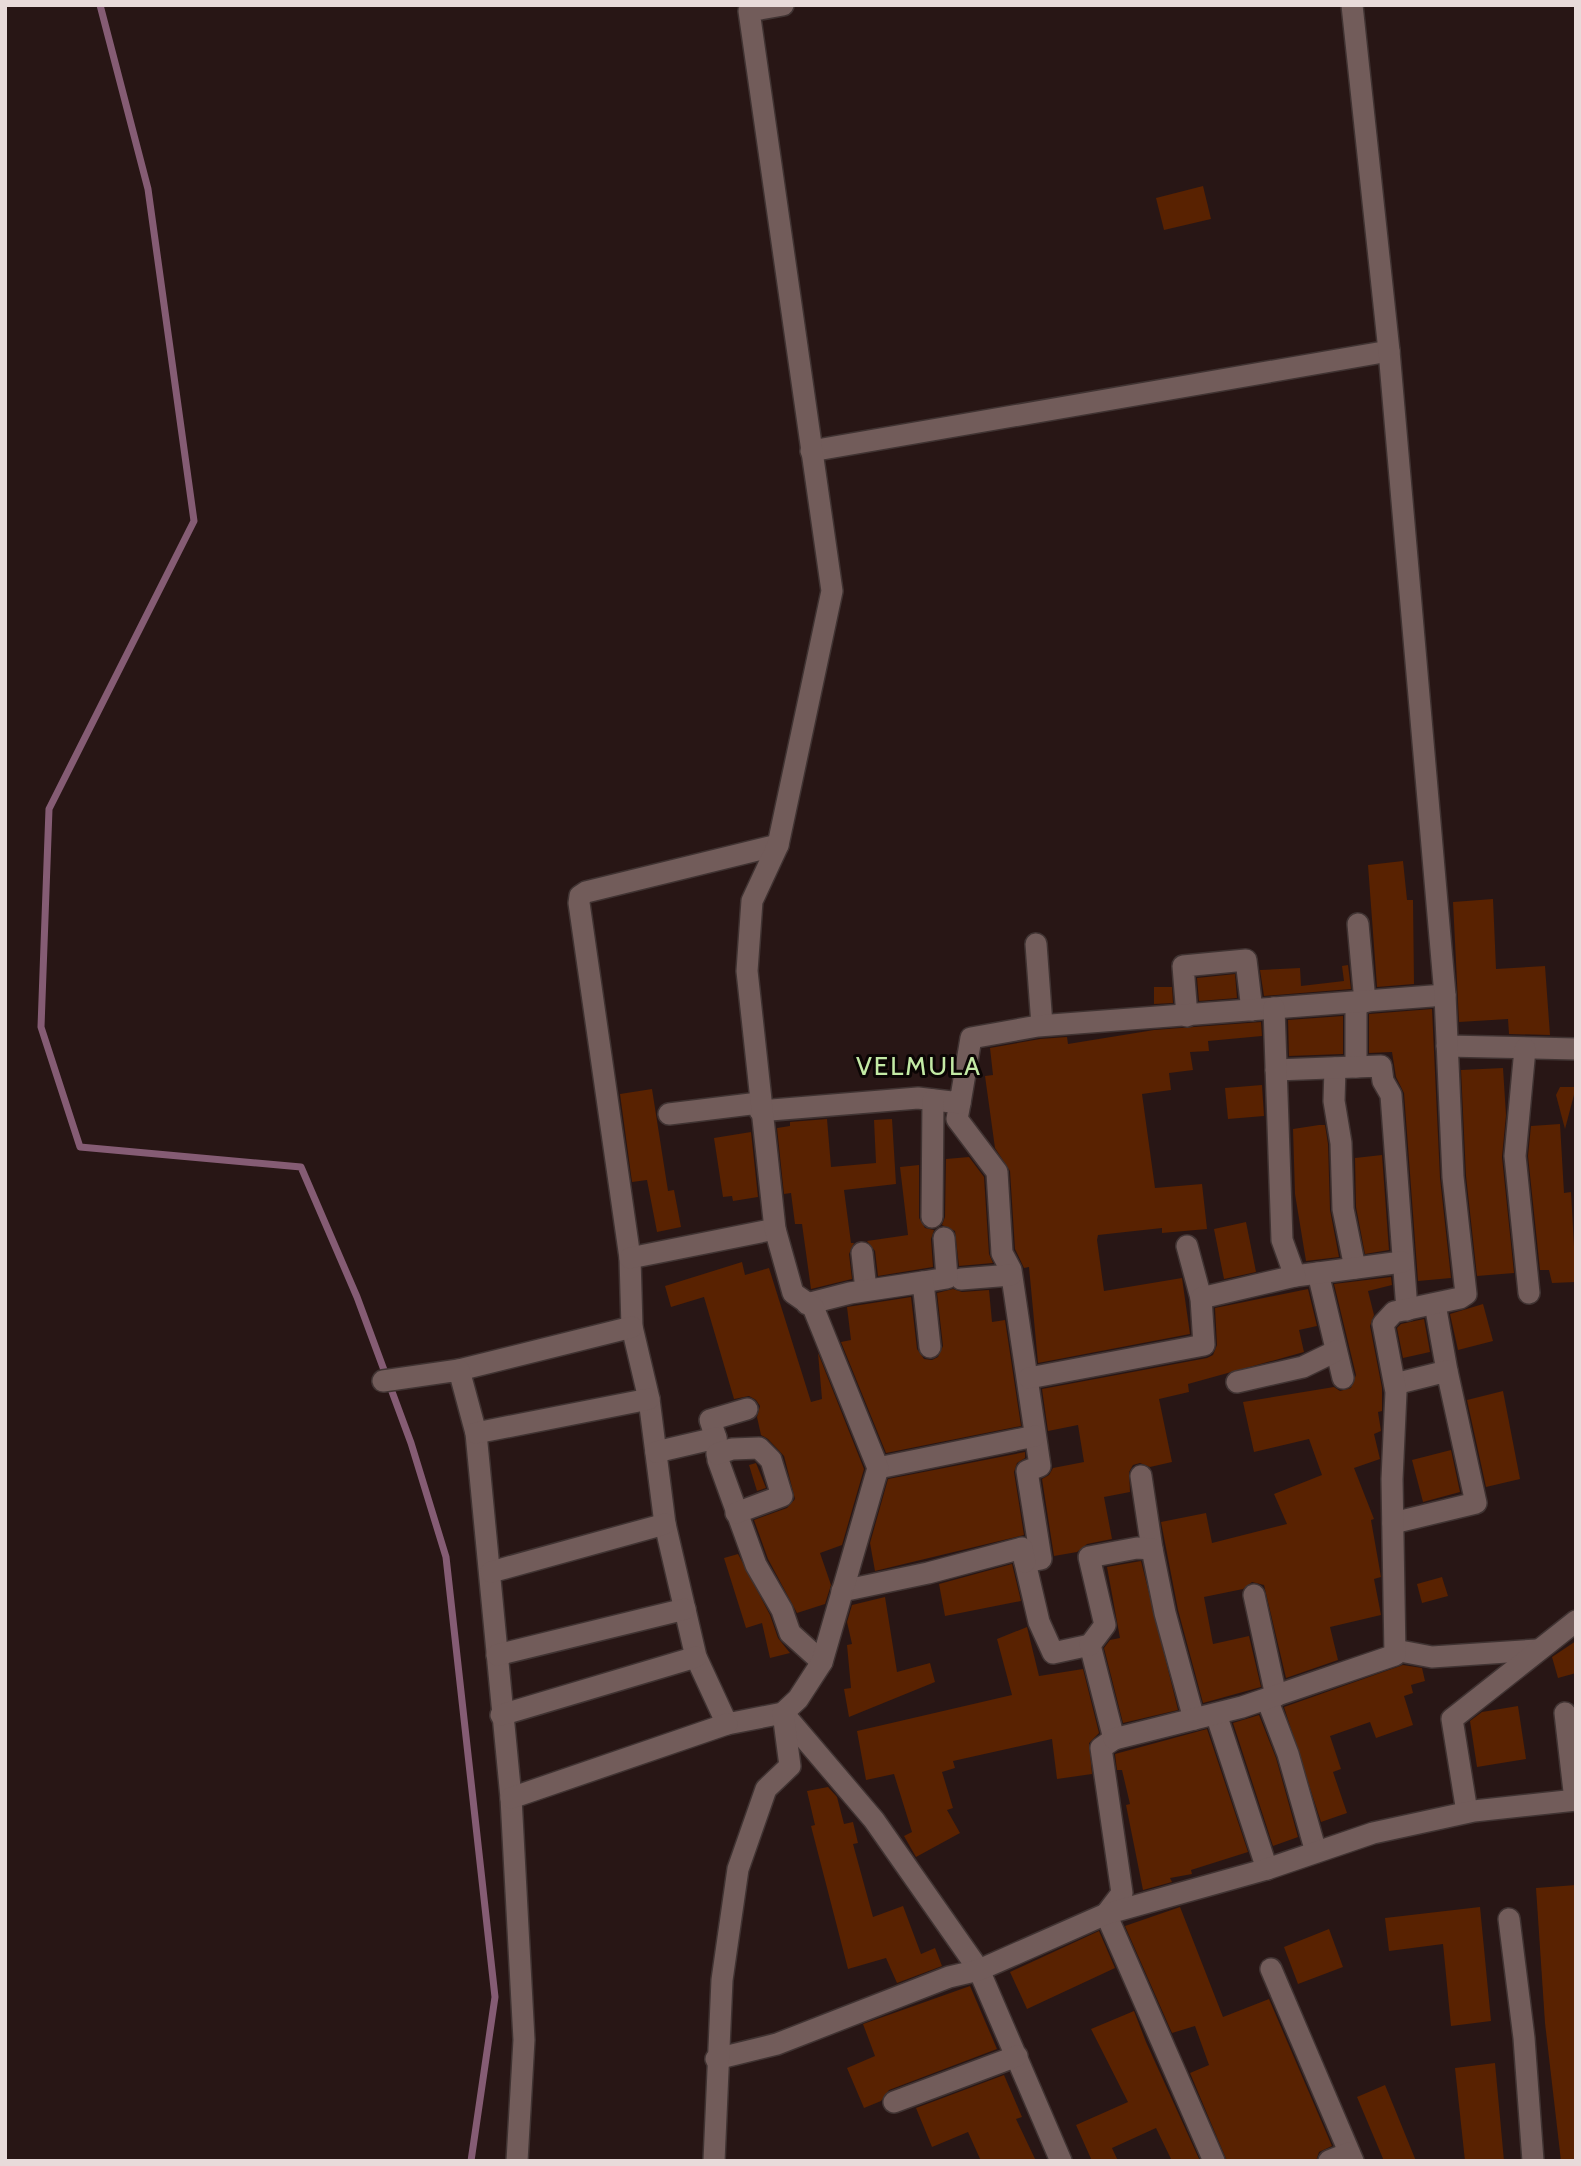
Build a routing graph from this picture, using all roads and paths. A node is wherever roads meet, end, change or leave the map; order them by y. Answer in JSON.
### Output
{"nodes":[{"id":1,"x":783,"y":5,"type":"edge"},
{"id":2,"x":1352,"y":5,"type":"edge"},
{"id":3,"x":748,"y":8,"type":"edge"},
{"id":4,"x":1389,"y":351,"type":"junction"},
{"id":5,"x":811,"y":451,"type":"junction"},
{"id":6,"x":778,"y":845,"type":"junction"},
{"id":7,"x":1358,"y":924,"type":"dead end"},
{"id":8,"x":1036,"y":944,"type":"dead end"},
{"id":9,"x":1445,"y":995,"type":"junction"},
{"id":10,"x":1361,"y":1002,"type":"junction"},
{"id":11,"x":1274,"y":1008,"type":"junction"},
{"id":12,"x":1252,"y":1010,"type":"junction"},
{"id":13,"x":1187,"y":1016,"type":"junction"},
{"id":14,"x":1042,"y":1025,"type":"junction"},
{"id":15,"x":1447,"y":1046,"type":"junction"},
{"id":16,"x":1525,"y":1049,"type":"junction"},
{"id":17,"x":1576,"y":1049,"type":"edge"},
{"id":18,"x":1356,"y":1067,"type":"junction"},
{"id":19,"x":1335,"y":1068,"type":"junction"},
{"id":20,"x":1276,"y":1070,"type":"junction"},
{"id":21,"x":933,"y":1100,"type":"junction"},
{"id":22,"x":960,"y":1103,"type":"junction"},
{"id":23,"x":760,"y":1107,"type":"junction"},
{"id":24,"x":669,"y":1115,"type":"dead end"},
{"id":25,"x":932,"y":1217,"type":"dead end"},
{"id":26,"x":775,"y":1229,"type":"junction"},
{"id":27,"x":944,"y":1238,"type":"dead end"},
{"id":28,"x":1187,"y":1246,"type":"dead end"},
{"id":29,"x":862,"y":1252,"type":"dead end"},
{"id":30,"x":630,"y":1258,"type":"junction"},
{"id":31,"x":1402,"y":1262,"type":"junction"},
{"id":32,"x":1355,"y":1268,"type":"junction"},
{"id":33,"x":1318,"y":1273,"type":"junction"},
{"id":34,"x":1011,"y":1275,"type":"junction"},
{"id":35,"x":1295,"y":1276,"type":"junction"},
{"id":36,"x":961,"y":1279,"type":"dead end"},
{"id":37,"x":923,"y":1282,"type":"junction"},
{"id":38,"x":866,"y":1290,"type":"junction"},
{"id":39,"x":1529,"y":1293,"type":"dead end"},
{"id":40,"x":1201,"y":1298,"type":"junction"},
{"id":41,"x":807,"y":1304,"type":"junction"},
{"id":42,"x":1435,"y":1304,"type":"junction"},
{"id":43,"x":1407,"y":1310,"type":"junction"},
{"id":44,"x":632,"y":1327,"type":"junction"},
{"id":45,"x":930,"y":1347,"type":"dead end"},
{"id":46,"x":1336,"y":1351,"type":"junction"},
{"id":47,"x":458,"y":1370,"type":"junction"},
{"id":48,"x":1447,"y":1371,"type":"junction"},
{"id":49,"x":1028,"y":1378,"type":"junction"},
{"id":50,"x":1343,"y":1378,"type":"dead end"},
{"id":51,"x":383,"y":1381,"type":"dead end"},
{"id":52,"x":1237,"y":1382,"type":"dead end"},
{"id":53,"x":1395,"y":1384,"type":"junction"},
{"id":54,"x":649,"y":1399,"type":"junction"},
{"id":55,"x":747,"y":1409,"type":"dead end"},
{"id":56,"x":476,"y":1433,"type":"junction"},
{"id":57,"x":1035,"y":1436,"type":"junction"},
{"id":58,"x":716,"y":1446,"type":"junction"},
{"id":59,"x":656,"y":1452,"type":"junction"},
{"id":60,"x":878,"y":1468,"type":"junction"},
{"id":61,"x":1141,"y":1476,"type":"dead end"},
{"id":62,"x":736,"y":1513,"type":"junction"},
{"id":63,"x":1393,"y":1523,"type":"junction"},
{"id":64,"x":665,"y":1524,"type":"junction"},
{"id":65,"x":1152,"y":1549,"type":"junction"},
{"id":66,"x":1025,"y":1562,"type":"junction"},
{"id":67,"x":491,"y":1572,"type":"junction"},
{"id":68,"x":842,"y":1591,"type":"junction"},
{"id":69,"x":1254,"y":1595,"type":"dead end"},
{"id":70,"x":685,"y":1609,"type":"junction"},
{"id":71,"x":1576,"y":1621,"type":"edge"},
{"id":72,"x":1090,"y":1644,"type":"junction"},
{"id":73,"x":1395,"y":1650,"type":"junction"},
{"id":74,"x":1537,"y":1650,"type":"junction"},
{"id":75,"x":497,"y":1655,"type":"junction"},
{"id":76,"x":696,"y":1657,"type":"junction"},
{"id":77,"x":822,"y":1662,"type":"junction"},
{"id":78,"x":1272,"y":1697,"type":"junction"},
{"id":79,"x":783,"y":1713,"type":"junction"},
{"id":80,"x":1565,"y":1713,"type":"dead end"},
{"id":81,"x":1216,"y":1714,"type":"junction"},
{"id":82,"x":502,"y":1715,"type":"junction"},
{"id":83,"x":1194,"y":1719,"type":"junction"},
{"id":84,"x":727,"y":1724,"type":"junction"},
{"id":85,"x":1114,"y":1739,"type":"junction"},
{"id":86,"x":511,"y":1798,"type":"junction"},
{"id":87,"x":1575,"y":1800,"type":"edge"},
{"id":88,"x":1466,"y":1812,"type":"junction"},
{"id":89,"x":1316,"y":1852,"type":"junction"},
{"id":90,"x":1267,"y":1869,"type":"junction"},
{"id":91,"x":1107,"y":1914,"type":"junction"},
{"id":92,"x":1509,"y":1919,"type":"dead end"},
{"id":93,"x":1271,"y":1969,"type":"dead end"},
{"id":94,"x":979,"y":1970,"type":"junction"},
{"id":95,"x":1017,"y":2056,"type":"junction"},
{"id":96,"x":716,"y":2059,"type":"junction"},
{"id":97,"x":894,"y":2102,"type":"dead end"},
{"id":98,"x":1351,"y":2157,"type":"edge"},
{"id":99,"x":517,"y":2161,"type":"edge"},
{"id":100,"x":715,"y":2161,"type":"edge"},
{"id":101,"x":1061,"y":2161,"type":"edge"},
{"id":102,"x":1214,"y":2161,"type":"edge"},
{"id":103,"x":1329,"y":2161,"type":"edge"},
{"id":104,"x":1533,"y":2161,"type":"edge"}],
"edges":[{"from":1,"to":3,"type":"street"},
{"from":2,"to":4,"type":"street"},
{"from":3,"to":5,"type":"street"},
{"from":4,"to":5,"type":"street"},
{"from":4,"to":9,"type":"street"},
{"from":5,"to":6,"type":"street"},
{"from":6,"to":23,"type":"street"},
{"from":6,"to":30,"type":"street"},
{"from":7,"to":10,"type":"street"},
{"from":8,"to":14,"type":"street"},
{"from":9,"to":10,"type":"street"},
{"from":9,"to":15,"type":"street"},
{"from":10,"to":11,"type":"street"},
{"from":10,"to":18,"type":"street"},
{"from":11,"to":12,"type":"street"},
{"from":11,"to":20,"type":"street"},
{"from":12,"to":13,"type":"street"},
{"from":12,"to":13,"type":"street"},
{"from":13,"to":14,"type":"street"},
{"from":14,"to":22,"type":"street"},
{"from":15,"to":16,"type":"street"},
{"from":15,"to":42,"type":"street"},
{"from":16,"to":17,"type":"street"},
{"from":16,"to":39,"type":"street"},
{"from":18,"to":19,"type":"street"},
{"from":18,"to":31,"type":"street"},
{"from":19,"to":20,"type":"street"},
{"from":19,"to":32,"type":"street"},
{"from":20,"to":35,"type":"street"},
{"from":21,"to":22,"type":"street"},
{"from":21,"to":23,"type":"street"},
{"from":21,"to":25,"type":"street"},
{"from":22,"to":34,"type":"street"},
{"from":23,"to":24,"type":"street"},
{"from":23,"to":26,"type":"street"},
{"from":26,"to":30,"type":"street"},
{"from":26,"to":41,"type":"street"},
{"from":27,"to":37,"type":"street"},
{"from":28,"to":40,"type":"street"},
{"from":29,"to":38,"type":"street"},
{"from":30,"to":44,"type":"street"},
{"from":31,"to":32,"type":"street"},
{"from":31,"to":43,"type":"street"},
{"from":32,"to":33,"type":"street"},
{"from":33,"to":35,"type":"street"},
{"from":33,"to":46,"type":"street"},
{"from":34,"to":36,"type":"street"},
{"from":34,"to":49,"type":"street"},
{"from":35,"to":40,"type":"street"},
{"from":37,"to":38,"type":"street"},
{"from":37,"to":45,"type":"street"},
{"from":38,"to":41,"type":"street"},
{"from":40,"to":49,"type":"street"},
{"from":41,"to":60,"type":"street"},
{"from":42,"to":43,"type":"street"},
{"from":42,"to":48,"type":"street"},
{"from":43,"to":53,"type":"street"},
{"from":44,"to":47,"type":"street"},
{"from":44,"to":54,"type":"street"},
{"from":46,"to":50,"type":"street"},
{"from":46,"to":52,"type":"street"},
{"from":47,"to":51,"type":"street"},
{"from":47,"to":56,"type":"street"},
{"from":48,"to":53,"type":"street"},
{"from":48,"to":63,"type":"street"},
{"from":49,"to":57,"type":"street"},
{"from":53,"to":63,"type":"street"},
{"from":54,"to":56,"type":"street"},
{"from":54,"to":59,"type":"street"},
{"from":55,"to":58,"type":"street"},
{"from":56,"to":67,"type":"street"},
{"from":57,"to":60,"type":"street"},
{"from":57,"to":66,"type":"street"},
{"from":58,"to":59,"type":"street"},
{"from":58,"to":62,"type":"street"},
{"from":58,"to":62,"type":"street"},
{"from":59,"to":64,"type":"street"},
{"from":60,"to":68,"type":"street"},
{"from":61,"to":65,"type":"street"},
{"from":62,"to":77,"type":"street"},
{"from":63,"to":73,"type":"street"},
{"from":64,"to":67,"type":"street"},
{"from":64,"to":70,"type":"street"},
{"from":65,"to":72,"type":"street"},
{"from":65,"to":83,"type":"street"},
{"from":66,"to":68,"type":"street"},
{"from":66,"to":72,"type":"street"},
{"from":67,"to":75,"type":"street"},
{"from":68,"to":77,"type":"street"},
{"from":69,"to":78,"type":"street"},
{"from":70,"to":75,"type":"street"},
{"from":70,"to":76,"type":"street"},
{"from":71,"to":74,"type":"street"},
{"from":72,"to":85,"type":"street"},
{"from":73,"to":74,"type":"street"},
{"from":73,"to":78,"type":"street"},
{"from":74,"to":88,"type":"street"},
{"from":75,"to":82,"type":"street"},
{"from":76,"to":82,"type":"street"},
{"from":76,"to":84,"type":"street"},
{"from":77,"to":79,"type":"street"},
{"from":78,"to":81,"type":"street"},
{"from":78,"to":89,"type":"street"},
{"from":79,"to":84,"type":"street"},
{"from":79,"to":94,"type":"street"},
{"from":79,"to":96,"type":"street"},
{"from":80,"to":87,"type":"street"},
{"from":81,"to":83,"type":"street"},
{"from":81,"to":90,"type":"street"},
{"from":82,"to":86,"type":"street"},
{"from":83,"to":85,"type":"street"},
{"from":84,"to":86,"type":"street"},
{"from":85,"to":91,"type":"street"},
{"from":86,"to":99,"type":"street"},
{"from":87,"to":88,"type":"street"},
{"from":88,"to":89,"type":"street"},
{"from":89,"to":90,"type":"street"},
{"from":90,"to":91,"type":"street"},
{"from":91,"to":94,"type":"street"},
{"from":91,"to":102,"type":"street"},
{"from":92,"to":104,"type":"street"},
{"from":93,"to":98,"type":"street"},
{"from":94,"to":95,"type":"street"},
{"from":94,"to":96,"type":"street"},
{"from":95,"to":97,"type":"street"},
{"from":95,"to":101,"type":"street"},
{"from":96,"to":100,"type":"street"},
{"from":98,"to":103,"type":"street"}]}
